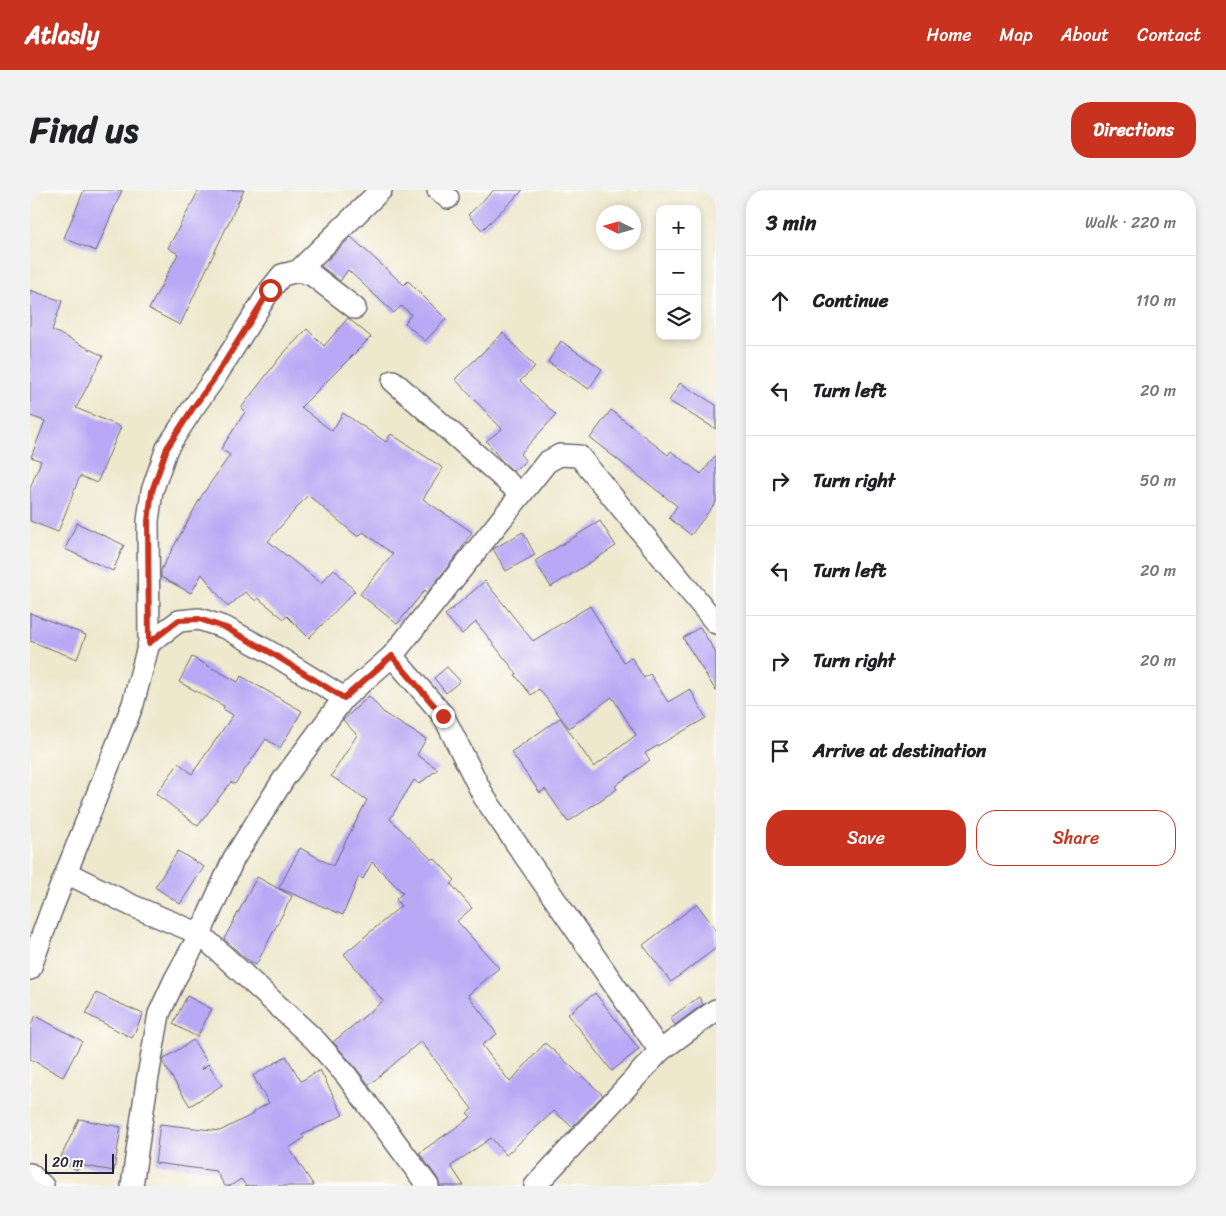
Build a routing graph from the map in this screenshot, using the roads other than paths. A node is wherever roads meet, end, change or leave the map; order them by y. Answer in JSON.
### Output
{"nodes":[{"id":1,"x":381,"y":190,"type":"edge"},
{"id":2,"x":298,"y":271,"type":"junction"},
{"id":3,"x":355,"y":308,"type":"dead end"},
{"id":4,"x":393,"y":381,"type":"dead end"},
{"id":5,"x":521,"y":494,"type":"junction"},
{"id":6,"x":716,"y":622,"type":"edge"},
{"id":7,"x":149,"y":643,"type":"junction"},
{"id":8,"x":392,"y":656,"type":"junction"},
{"id":9,"x":344,"y":698,"type":"junction"},
{"id":10,"x":67,"y":873,"type":"junction"},
{"id":11,"x":200,"y":934,"type":"junction"},
{"id":12,"x":30,"y":969,"type":"edge"},
{"id":13,"x":716,"y":1010,"type":"edge"},
{"id":14,"x":660,"y":1050,"type":"junction"},
{"id":15,"x":30,"y":1174,"type":"edge"},
{"id":16,"x":43,"y":1186,"type":"edge"},
{"id":17,"x":132,"y":1186,"type":"edge"},
{"id":18,"x":428,"y":1186,"type":"edge"},
{"id":19,"x":536,"y":1186,"type":"edge"}],
"edges":[{"from":1,"to":2,"type":"street"},
{"from":2,"to":3,"type":"street"},
{"from":2,"to":7,"type":"street"},
{"from":4,"to":5,"type":"street"},
{"from":5,"to":6,"type":"street"},
{"from":5,"to":8,"type":"street"},
{"from":7,"to":9,"type":"street"},
{"from":7,"to":10,"type":"street"},
{"from":8,"to":9,"type":"street"},
{"from":8,"to":14,"type":"street"},
{"from":9,"to":11,"type":"street"},
{"from":10,"to":11,"type":"street"},
{"from":10,"to":12,"type":"street"},
{"from":11,"to":17,"type":"street"},
{"from":11,"to":18,"type":"street"},
{"from":13,"to":14,"type":"street"},
{"from":14,"to":19,"type":"street"},
{"from":15,"to":16,"type":"street"}]}
